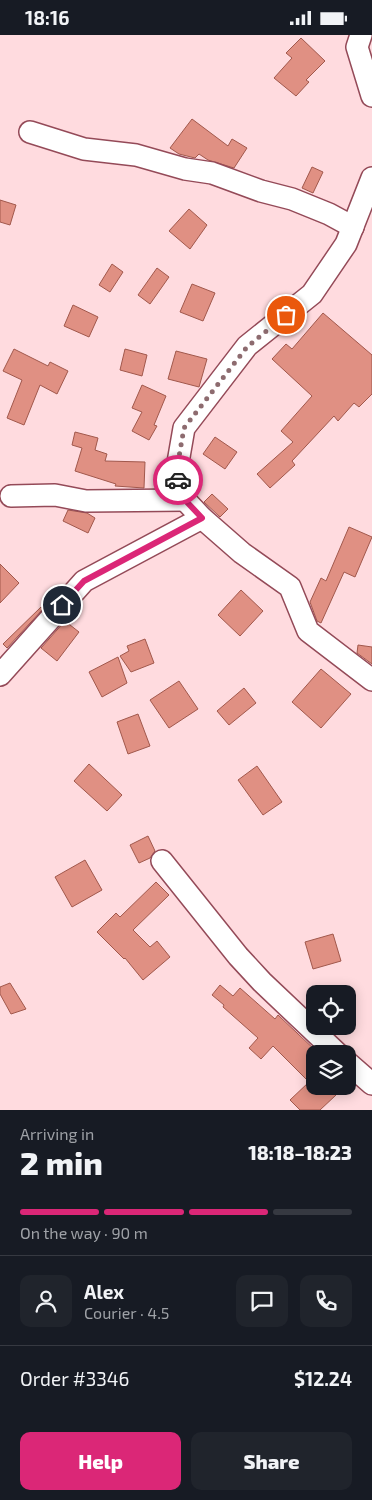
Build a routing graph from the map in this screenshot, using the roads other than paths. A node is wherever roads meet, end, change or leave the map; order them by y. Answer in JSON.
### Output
{"nodes":[{"id":1,"x":361,"y":35,"type":"edge"},
{"id":2,"x":372,"y":96,"type":"edge"},
{"id":3,"x":30,"y":132,"type":"dead end"},
{"id":4,"x":372,"y":178,"type":"edge"},
{"id":5,"x":353,"y":227,"type":"junction"},
{"id":6,"x":11,"y":496,"type":"dead end"},
{"id":7,"x":185,"y":500,"type":"junction"},
{"id":8,"x":202,"y":518,"type":"junction"},
{"id":9,"x":0,"y":675,"type":"edge"},
{"id":10,"x":372,"y":680,"type":"edge"},
{"id":11,"x":162,"y":861,"type":"dead end"},
{"id":12,"x":328,"y":1045,"type":"edge"},
{"id":13,"x":356,"y":1070,"type":"edge"},
{"id":14,"x":372,"y":1084,"type":"edge"}],
"edges":[{"from":1,"to":2,"type":"street"},
{"from":3,"to":5,"type":"street"},
{"from":4,"to":5,"type":"street"},
{"from":5,"to":7,"type":"street"},
{"from":6,"to":7,"type":"street"},
{"from":7,"to":8,"type":"street"},
{"from":8,"to":9,"type":"street"},
{"from":8,"to":10,"type":"street"},
{"from":11,"to":12,"type":"street"},
{"from":13,"to":14,"type":"street"}]}
